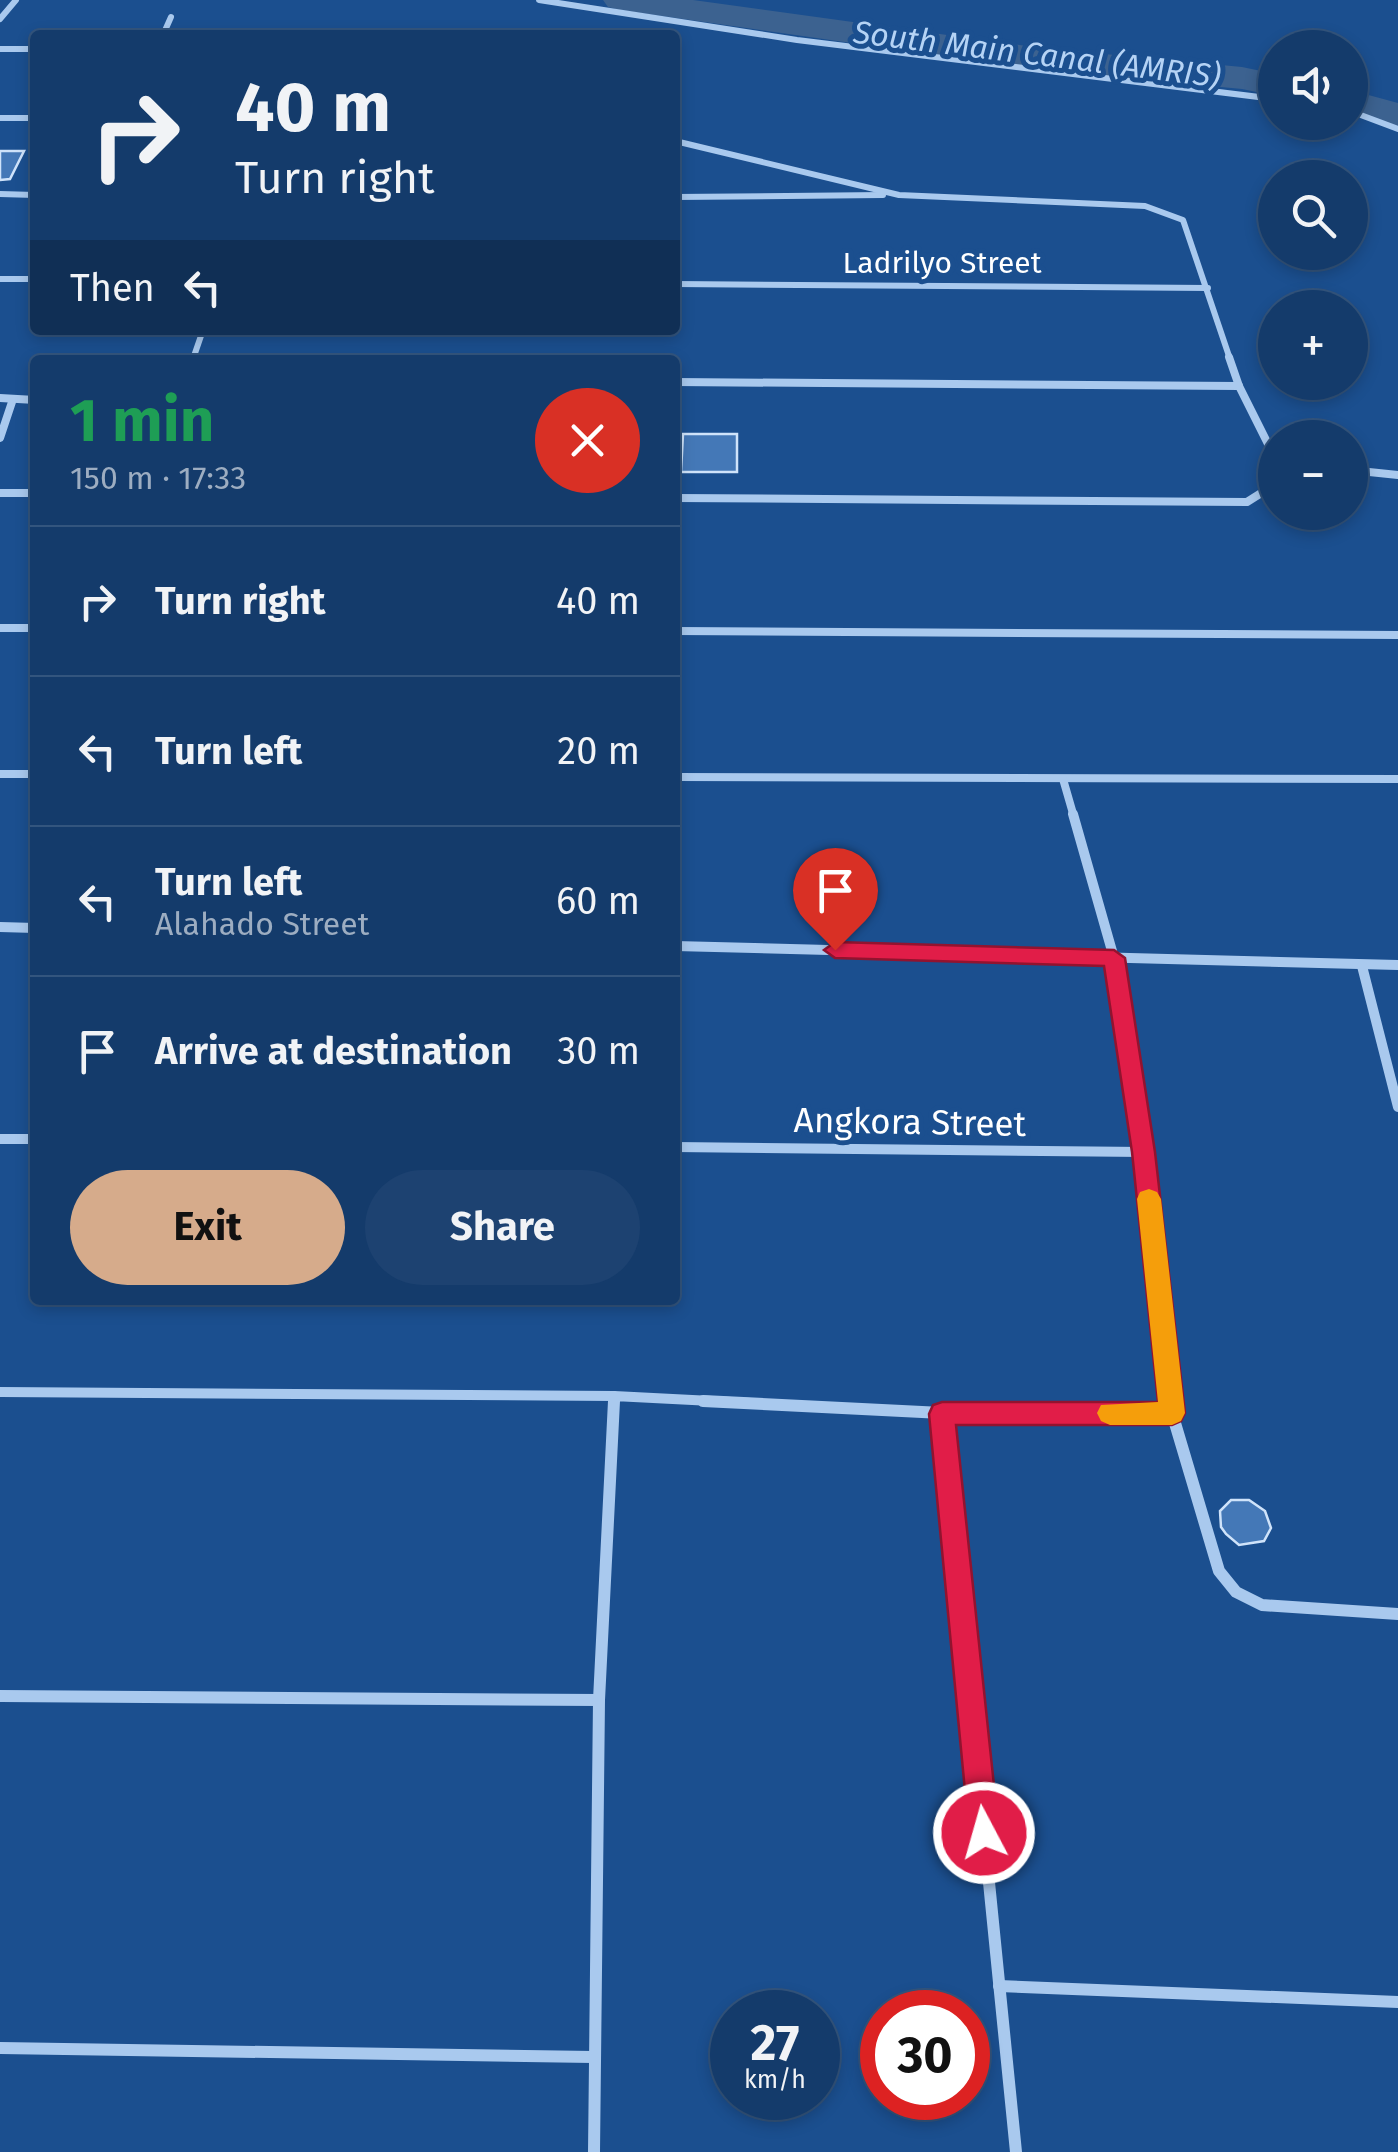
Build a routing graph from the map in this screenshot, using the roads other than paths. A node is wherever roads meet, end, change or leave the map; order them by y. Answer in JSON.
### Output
{"nodes":[{"id":1,"x":16,"y":0,"type":"edge"},
{"id":2,"x":539,"y":0,"type":"edge"},
{"id":3,"x":171,"y":17,"type":"dead end"},
{"id":4,"x":0,"y":18,"type":"edge"},
{"id":5,"x":164,"y":30,"type":"edge"},
{"id":6,"x":0,"y":49,"type":"edge"},
{"id":7,"x":30,"y":49,"type":"edge"},
{"id":8,"x":1258,"y":97,"type":"edge"},
{"id":9,"x":0,"y":118,"type":"edge"},
{"id":10,"x":30,"y":118,"type":"edge"},
{"id":11,"x":1368,"y":118,"type":"edge"},
{"id":12,"x":1398,"y":129,"type":"edge"},
{"id":13,"x":680,"y":142,"type":"edge"},
{"id":14,"x":0,"y":194,"type":"edge"},
{"id":15,"x":30,"y":194,"type":"edge"},
{"id":16,"x":899,"y":195,"type":"junction"},
{"id":17,"x":680,"y":197,"type":"edge"},
{"id":18,"x":0,"y":279,"type":"edge"},
{"id":19,"x":30,"y":280,"type":"edge"},
{"id":20,"x":680,"y":284,"type":"edge"},
{"id":21,"x":1208,"y":288,"type":"junction"},
{"id":22,"x":680,"y":382,"type":"edge"},
{"id":23,"x":1239,"y":386,"type":"junction"},
{"id":24,"x":0,"y":398,"type":"edge"},
{"id":25,"x":14,"y":399,"type":"junction"},
{"id":26,"x":30,"y":400,"type":"edge"},
{"id":27,"x":1258,"y":424,"type":"edge"},
{"id":28,"x":0,"y":438,"type":"edge"},
{"id":29,"x":1368,"y":472,"type":"edge"},
{"id":30,"x":1398,"y":475,"type":"edge"},
{"id":31,"x":0,"y":493,"type":"edge"},
{"id":32,"x":30,"y":493,"type":"edge"},
{"id":33,"x":1258,"y":497,"type":"edge"},
{"id":34,"x":680,"y":498,"type":"edge"},
{"id":35,"x":0,"y":628,"type":"edge"},
{"id":36,"x":30,"y":628,"type":"edge"},
{"id":37,"x":680,"y":631,"type":"edge"},
{"id":38,"x":1398,"y":635,"type":"edge"},
{"id":39,"x":0,"y":774,"type":"edge"},
{"id":40,"x":30,"y":774,"type":"edge"},
{"id":41,"x":680,"y":777,"type":"edge"},
{"id":42,"x":1398,"y":779,"type":"edge"},
{"id":43,"x":1063,"y":780,"type":"junction"},
{"id":44,"x":0,"y":927,"type":"edge"},
{"id":45,"x":30,"y":928,"type":"edge"},
{"id":46,"x":680,"y":946,"type":"edge"},
{"id":47,"x":1114,"y":958,"type":"junction"},
{"id":48,"x":1398,"y":965,"type":"edge"},
{"id":49,"x":1362,"y":966,"type":"junction"},
{"id":50,"x":1398,"y":1107,"type":"edge"},
{"id":51,"x":0,"y":1139,"type":"edge"},
{"id":52,"x":30,"y":1140,"type":"edge"},
{"id":53,"x":680,"y":1147,"type":"edge"},
{"id":54,"x":1144,"y":1152,"type":"junction"},
{"id":55,"x":0,"y":1392,"type":"edge"},
{"id":56,"x":614,"y":1396,"type":"junction"},
{"id":57,"x":1172,"y":1413,"type":"junction"},
{"id":58,"x":942,"y":1414,"type":"junction"},
{"id":59,"x":1398,"y":1614,"type":"edge"},
{"id":60,"x":0,"y":1696,"type":"edge"},
{"id":61,"x":599,"y":1700,"type":"junction"},
{"id":62,"x":999,"y":1986,"type":"junction"},
{"id":63,"x":1398,"y":2002,"type":"edge"},
{"id":64,"x":0,"y":2048,"type":"edge"},
{"id":65,"x":593,"y":2057,"type":"junction"},
{"id":66,"x":594,"y":2152,"type":"edge"},
{"id":67,"x":1016,"y":2152,"type":"edge"}],
"edges":[{"from":1,"to":4,"type":"street"},
{"from":2,"to":8,"type":"street"},
{"from":3,"to":5,"type":"street"},
{"from":6,"to":7,"type":"street"},
{"from":9,"to":10,"type":"street"},
{"from":11,"to":12,"type":"street"},
{"from":13,"to":16,"type":"street"},
{"from":14,"to":15,"type":"street"},
{"from":16,"to":17,"type":"street"},
{"from":16,"to":21,"type":"street"},
{"from":18,"to":19,"type":"street"},
{"from":20,"to":21,"type":"street","name":"Ladrilyo Street"},
{"from":21,"to":23,"type":"street"},
{"from":22,"to":23,"type":"street"},
{"from":23,"to":27,"type":"street"},
{"from":24,"to":25,"type":"street"},
{"from":25,"to":26,"type":"street"},
{"from":25,"to":28,"type":"street"},
{"from":29,"to":30,"type":"street"},
{"from":31,"to":32,"type":"street"},
{"from":33,"to":34,"type":"street"},
{"from":35,"to":36,"type":"street"},
{"from":37,"to":38,"type":"street"},
{"from":39,"to":40,"type":"street"},
{"from":41,"to":43,"type":"street"},
{"from":42,"to":43,"type":"street"},
{"from":43,"to":47,"type":"street"},
{"from":44,"to":45,"type":"street"},
{"from":46,"to":47,"type":"street"},
{"from":47,"to":49,"type":"street"},
{"from":47,"to":54,"type":"street"},
{"from":48,"to":49,"type":"street"},
{"from":49,"to":50,"type":"street"},
{"from":51,"to":52,"type":"street"},
{"from":53,"to":54,"type":"street","name":"Angkora Street"},
{"from":54,"to":57,"type":"street"},
{"from":55,"to":56,"type":"street"},
{"from":56,"to":58,"type":"street"},
{"from":56,"to":61,"type":"street"},
{"from":57,"to":58,"type":"street"},
{"from":57,"to":59,"type":"street"},
{"from":58,"to":62,"type":"street"},
{"from":60,"to":61,"type":"street"},
{"from":61,"to":65,"type":"street"},
{"from":62,"to":63,"type":"street"},
{"from":62,"to":67,"type":"street"},
{"from":64,"to":65,"type":"street"},
{"from":65,"to":66,"type":"street"}]}
